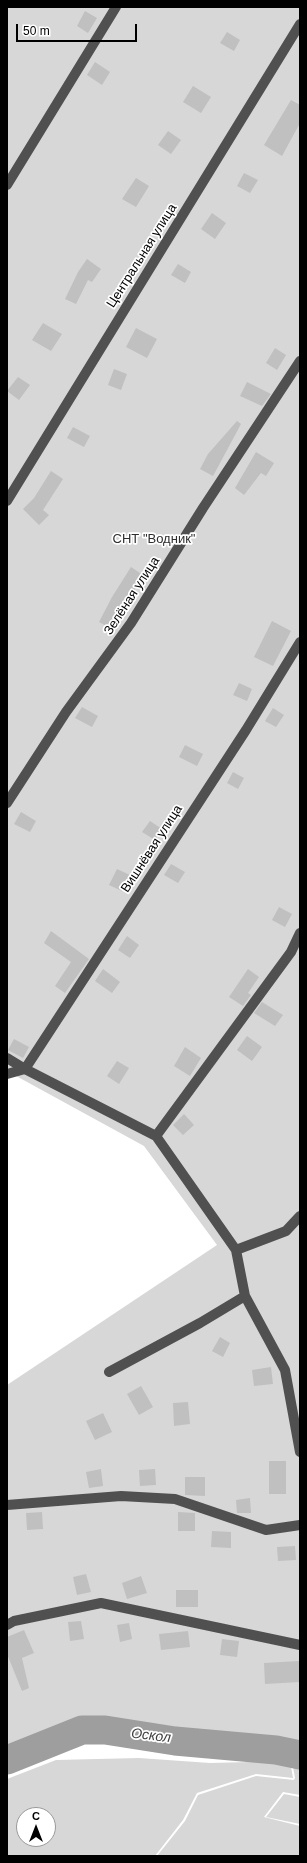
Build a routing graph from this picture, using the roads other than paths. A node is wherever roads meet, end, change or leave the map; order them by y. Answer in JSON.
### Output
{"nodes":[{"id":1,"x":116,"y":7,"type":"edge"},
{"id":2,"x":300,"y":24,"type":"edge"},
{"id":3,"x":7,"y":185,"type":"edge"},
{"id":4,"x":300,"y":361,"type":"edge"},
{"id":5,"x":7,"y":501,"type":"edge"},
{"id":6,"x":300,"y":642,"type":"edge"},
{"id":7,"x":7,"y":802,"type":"edge"},
{"id":8,"x":300,"y":934,"type":"edge"},
{"id":9,"x":7,"y":1058,"type":"edge"},
{"id":10,"x":25,"y":1070,"type":"junction"},
{"id":11,"x":7,"y":1074,"type":"edge"},
{"id":12,"x":156,"y":1136,"type":"junction"},
{"id":13,"x":300,"y":1216,"type":"edge"},
{"id":14,"x":236,"y":1250,"type":"junction"},
{"id":15,"x":245,"y":1296,"type":"junction"},
{"id":16,"x":109,"y":1372,"type":"dead end"},
{"id":17,"x":300,"y":1452,"type":"edge"},
{"id":18,"x":7,"y":1505,"type":"edge"},
{"id":19,"x":300,"y":1525,"type":"edge"},
{"id":20,"x":7,"y":1625,"type":"edge"},
{"id":21,"x":300,"y":1645,"type":"edge"}],
"edges":[{"from":1,"to":3,"type":"lane"},
{"from":2,"to":5,"type":"lane","name":"Центральная улица"},
{"from":4,"to":7,"type":"lane","name":"Зелёная улица"},
{"from":6,"to":10,"type":"lane","name":"Вишнёвая улица"},
{"from":8,"to":12,"type":"lane"},
{"from":9,"to":10,"type":"lane"},
{"from":10,"to":11,"type":"lane"},
{"from":10,"to":12,"type":"lane"},
{"from":12,"to":14,"type":"lane"},
{"from":13,"to":14,"type":"lane"},
{"from":14,"to":15,"type":"lane"},
{"from":15,"to":16,"type":"lane"},
{"from":15,"to":17,"type":"lane"},
{"from":18,"to":19,"type":"lane"},
{"from":20,"to":21,"type":"lane"}]}
